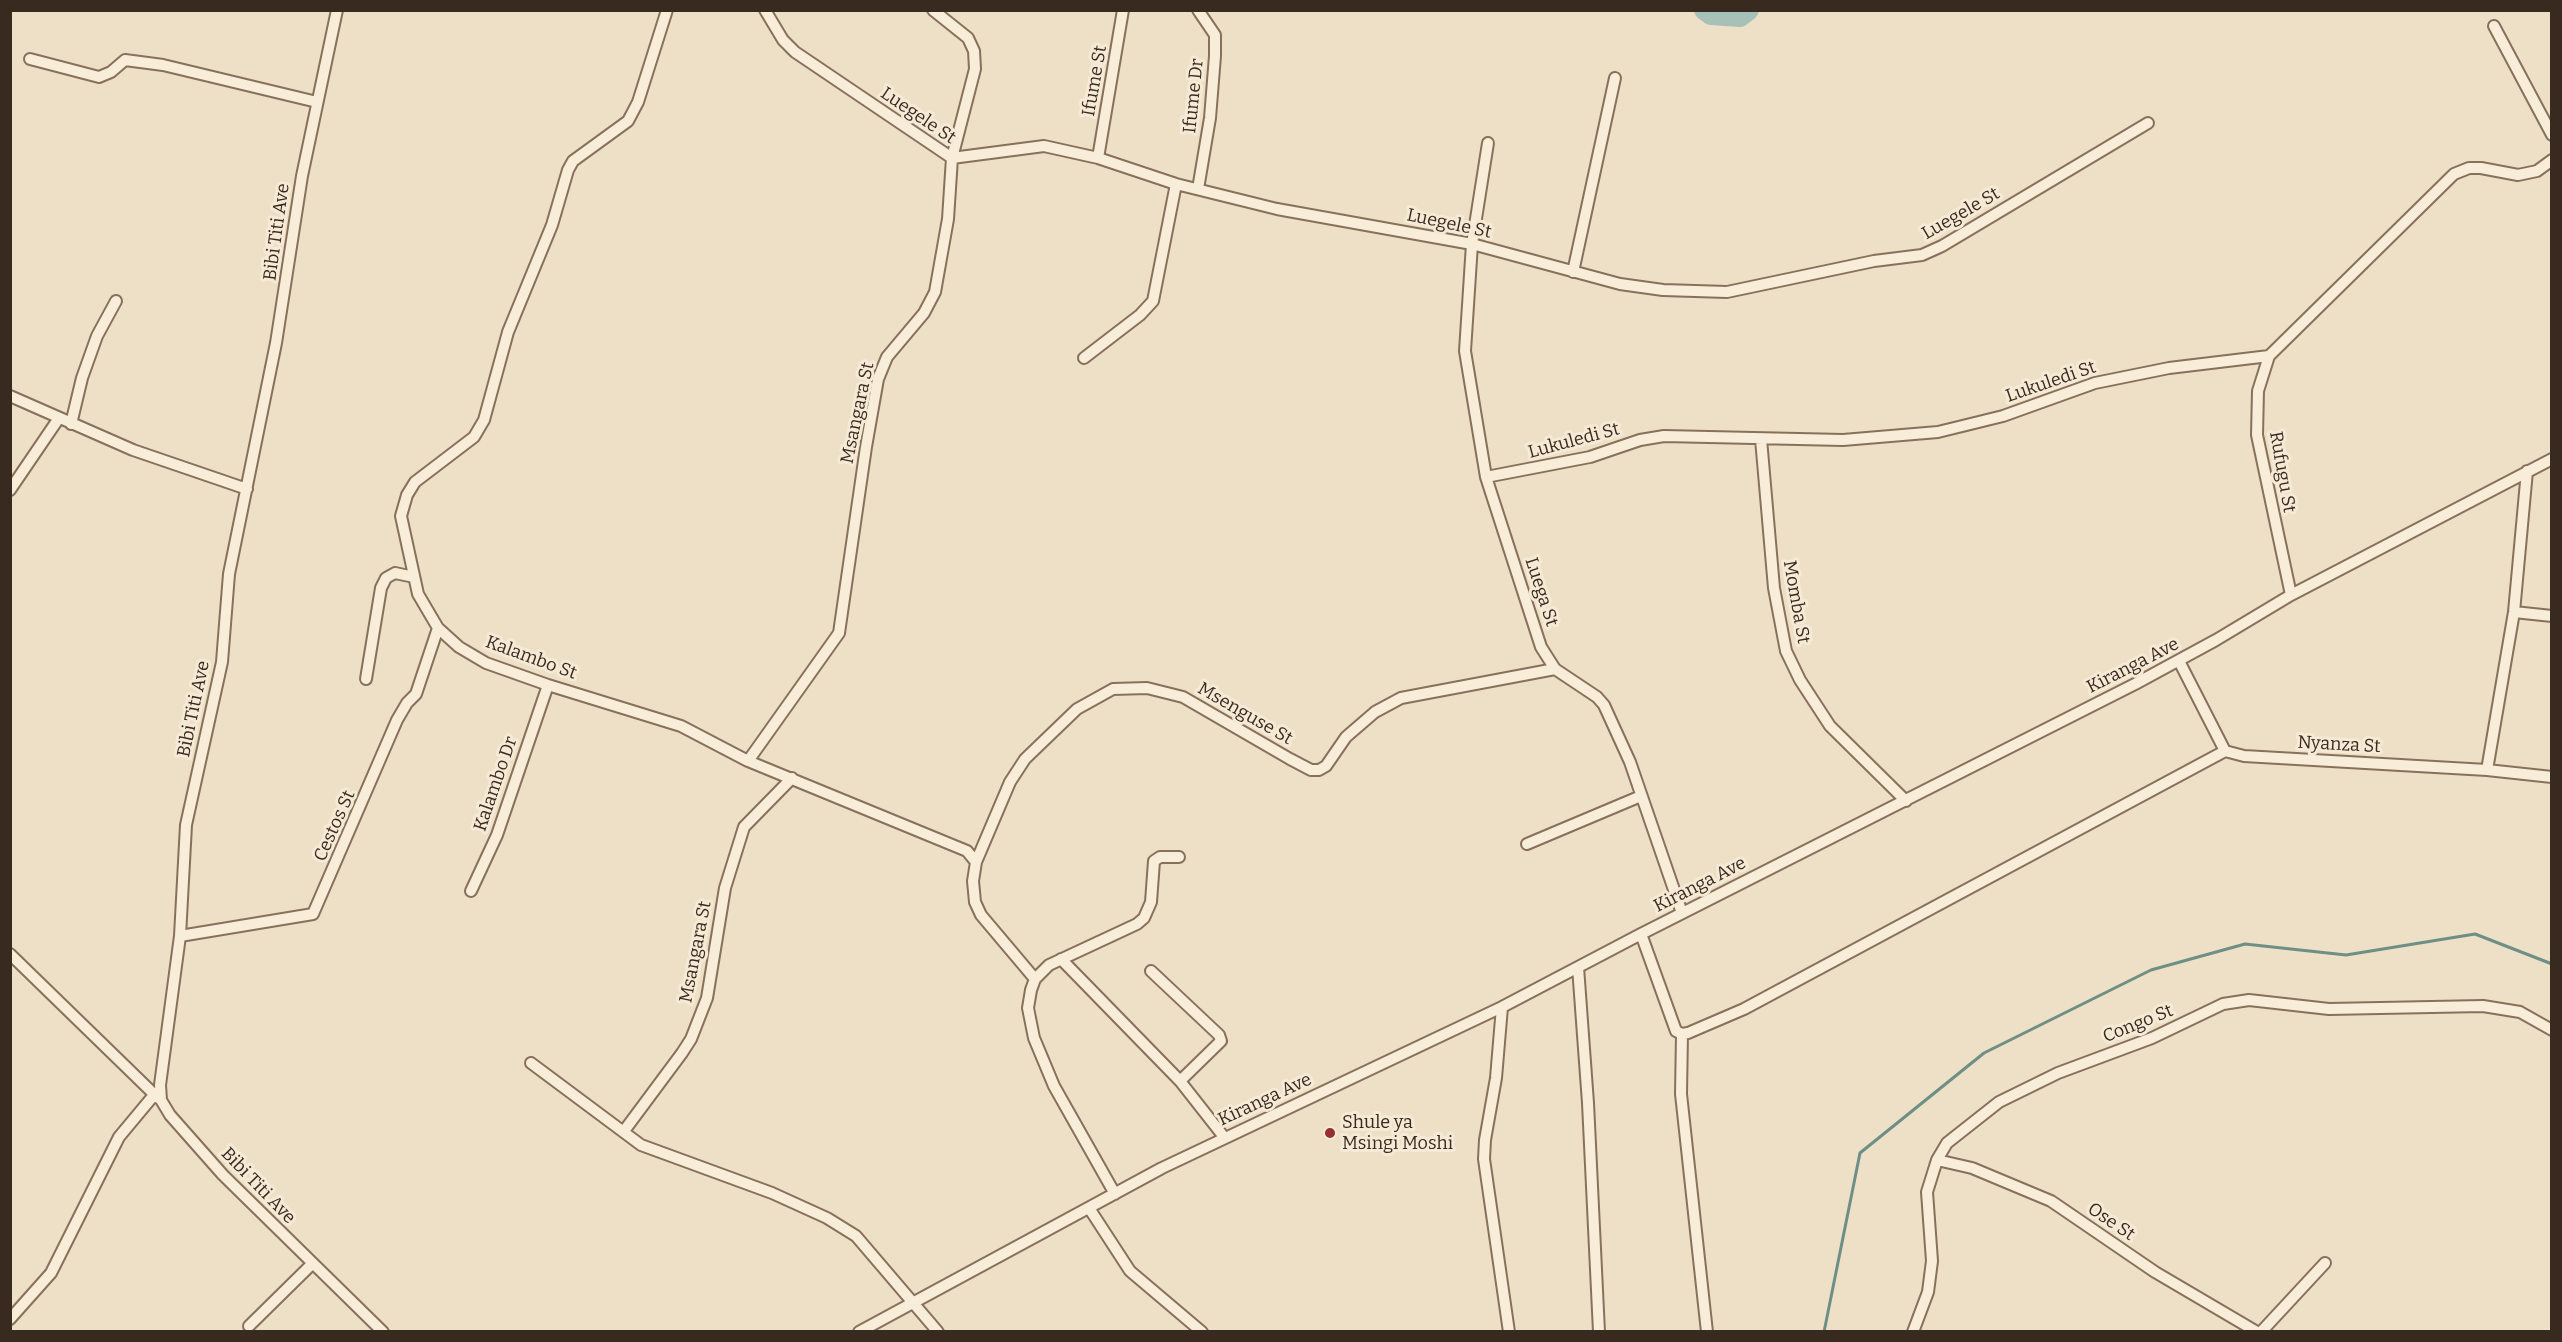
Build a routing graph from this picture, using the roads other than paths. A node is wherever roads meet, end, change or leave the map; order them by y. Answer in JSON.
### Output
{"nodes":[{"id":1,"x":337,"y":10,"type":"edge"},
{"id":2,"x":667,"y":10,"type":"edge"},
{"id":3,"x":765,"y":10,"type":"edge"},
{"id":4,"x":933,"y":10,"type":"edge"},
{"id":5,"x":1123,"y":10,"type":"edge"},
{"id":6,"x":1198,"y":10,"type":"edge"},
{"id":7,"x":2494,"y":26,"type":"dead end"},
{"id":8,"x":30,"y":59,"type":"dead end"},
{"id":9,"x":1615,"y":78,"type":"dead end"},
{"id":10,"x":317,"y":102,"type":"junction"},
{"id":11,"x":2148,"y":123,"type":"dead end"},
{"id":12,"x":2552,"y":135,"type":"edge"},
{"id":13,"x":1488,"y":143,"type":"dead end"},
{"id":14,"x":952,"y":158,"type":"junction"},
{"id":15,"x":1098,"y":158,"type":"junction"},
{"id":16,"x":2552,"y":160,"type":"edge"},
{"id":17,"x":1176,"y":184,"type":"junction"},
{"id":18,"x":1198,"y":189,"type":"junction"},
{"id":19,"x":1472,"y":244,"type":"junction"},
{"id":20,"x":1574,"y":272,"type":"junction"},
{"id":21,"x":116,"y":301,"type":"dead end"},
{"id":22,"x":2269,"y":356,"type":"junction"},
{"id":23,"x":1084,"y":358,"type":"dead end"},
{"id":24,"x":10,"y":396,"type":"edge"},
{"id":25,"x":59,"y":418,"type":"junction"},
{"id":26,"x":71,"y":424,"type":"junction"},
{"id":27,"x":1761,"y":439,"type":"junction"},
{"id":28,"x":2552,"y":459,"type":"edge"},
{"id":29,"x":2527,"y":471,"type":"junction"},
{"id":30,"x":1486,"y":477,"type":"junction"},
{"id":31,"x":247,"y":489,"type":"junction"},
{"id":32,"x":10,"y":490,"type":"edge"},
{"id":33,"x":414,"y":577,"type":"junction"},
{"id":34,"x":2291,"y":595,"type":"junction"},
{"id":35,"x":2514,"y":612,"type":"junction"},
{"id":36,"x":2552,"y":616,"type":"edge"},
{"id":37,"x":438,"y":628,"type":"junction"},
{"id":38,"x":2179,"y":661,"type":"junction"},
{"id":39,"x":1555,"y":669,"type":"junction"},
{"id":40,"x":366,"y":679,"type":"dead end"},
{"id":41,"x":548,"y":685,"type":"junction"},
{"id":42,"x":2225,"y":751,"type":"junction"},
{"id":43,"x":748,"y":761,"type":"junction"},
{"id":44,"x":2487,"y":770,"type":"junction"},
{"id":45,"x":2552,"y":777,"type":"edge"},
{"id":46,"x":792,"y":778,"type":"junction"},
{"id":47,"x":1641,"y":796,"type":"junction"},
{"id":48,"x":1906,"y":801,"type":"junction"},
{"id":49,"x":1527,"y":844,"type":"dead end"},
{"id":50,"x":1179,"y":856,"type":"dead end"},
{"id":51,"x":976,"y":862,"type":"junction"},
{"id":52,"x":471,"y":891,"type":"dead end"},
{"id":53,"x":1682,"y":913,"type":"junction"},
{"id":54,"x":1641,"y":934,"type":"junction"},
{"id":55,"x":180,"y":936,"type":"junction"},
{"id":56,"x":10,"y":954,"type":"edge"},
{"id":57,"x":1060,"y":959,"type":"junction"},
{"id":58,"x":1578,"y":966,"type":"junction"},
{"id":59,"x":1151,"y":971,"type":"dead end"},
{"id":60,"x":1035,"y":979,"type":"junction"},
{"id":61,"x":1502,"y":1007,"type":"junction"},
{"id":62,"x":2552,"y":1030,"type":"edge"},
{"id":63,"x":1682,"y":1034,"type":"junction"},
{"id":64,"x":531,"y":1063,"type":"dead end"},
{"id":65,"x":1180,"y":1081,"type":"junction"},
{"id":66,"x":157,"y":1097,"type":"junction"},
{"id":67,"x":624,"y":1131,"type":"junction"},
{"id":68,"x":1224,"y":1137,"type":"junction"},
{"id":69,"x":1937,"y":1160,"type":"junction"},
{"id":70,"x":1115,"y":1194,"type":"junction"},
{"id":71,"x":1089,"y":1208,"type":"junction"},
{"id":72,"x":2325,"y":1263,"type":"dead end"},
{"id":73,"x":312,"y":1264,"type":"junction"},
{"id":74,"x":911,"y":1303,"type":"junction"},
{"id":75,"x":10,"y":1319,"type":"edge"},
{"id":76,"x":249,"y":1326,"type":"dead end"},
{"id":77,"x":384,"y":1332,"type":"edge"},
{"id":78,"x":859,"y":1332,"type":"edge"},
{"id":79,"x":938,"y":1332,"type":"edge"},
{"id":80,"x":1202,"y":1332,"type":"edge"},
{"id":81,"x":1509,"y":1332,"type":"edge"},
{"id":82,"x":1599,"y":1332,"type":"edge"},
{"id":83,"x":1707,"y":1332,"type":"edge"},
{"id":84,"x":1913,"y":1332,"type":"edge"},
{"id":85,"x":2259,"y":1332,"type":"edge"}],
"edges":[{"from":1,"to":10,"type":"street","name":"Bibi Titi Ave"},
{"from":2,"to":33,"type":"street","name":"Kalambo St"},
{"from":3,"to":14,"type":"street","name":"Luegele St"},
{"from":4,"to":14,"type":"street","name":"Msangara St"},
{"from":5,"to":15,"type":"street","name":"Ifume St"},
{"from":6,"to":18,"type":"street","name":"Ifume Dr"},
{"from":7,"to":12,"type":"street"},
{"from":8,"to":10,"type":"street"},
{"from":9,"to":20,"type":"street"},
{"from":10,"to":31,"type":"street","name":"Bibi Titi Ave"},
{"from":11,"to":20,"type":"street","name":"Luegele St"},
{"from":13,"to":19,"type":"street","name":"Luega St"},
{"from":14,"to":15,"type":"street","name":"Luegele St"},
{"from":14,"to":43,"type":"street","name":"Msangara St"},
{"from":15,"to":17,"type":"street","name":"Luegele St"},
{"from":16,"to":22,"type":"street"},
{"from":17,"to":18,"type":"street","name":"Luegele St"},
{"from":17,"to":23,"type":"street"},
{"from":18,"to":19,"type":"street","name":"Luegele St"},
{"from":19,"to":20,"type":"street","name":"Luegele St"},
{"from":19,"to":30,"type":"street","name":"Luega St"},
{"from":21,"to":26,"type":"street"},
{"from":22,"to":27,"type":"street","name":"Lukuledi St"},
{"from":22,"to":34,"type":"street","name":"Rufugu St"},
{"from":24,"to":25,"type":"street"},
{"from":25,"to":26,"type":"street"},
{"from":25,"to":32,"type":"street"},
{"from":26,"to":31,"type":"street"},
{"from":27,"to":30,"type":"street","name":"Lukuledi St"},
{"from":27,"to":48,"type":"street","name":"Momba St"},
{"from":28,"to":29,"type":"street","name":"Kiranga Ave"},
{"from":29,"to":34,"type":"street","name":"Kiranga Ave"},
{"from":29,"to":35,"type":"street"},
{"from":30,"to":39,"type":"street","name":"Luega St"},
{"from":31,"to":55,"type":"street","name":"Bibi Titi Ave"},
{"from":33,"to":37,"type":"street","name":"Kalambo St"},
{"from":33,"to":40,"type":"street"},
{"from":34,"to":38,"type":"street","name":"Kiranga Ave"},
{"from":35,"to":36,"type":"street"},
{"from":35,"to":44,"type":"street"},
{"from":37,"to":41,"type":"street","name":"Kalambo St"},
{"from":37,"to":55,"type":"street","name":"Cestos St"},
{"from":38,"to":42,"type":"street"},
{"from":38,"to":48,"type":"street","name":"Kiranga Ave"},
{"from":39,"to":47,"type":"street","name":"Luega St"},
{"from":39,"to":51,"type":"street","name":"Msenguse St"},
{"from":41,"to":43,"type":"street","name":"Kalambo St"},
{"from":41,"to":52,"type":"street","name":"Kalambo Dr"},
{"from":42,"to":44,"type":"street","name":"Nyanza St"},
{"from":42,"to":63,"type":"street"},
{"from":43,"to":46,"type":"street","name":"Kalambo St"},
{"from":44,"to":45,"type":"street","name":"Nyanza St"},
{"from":46,"to":51,"type":"street","name":"Kalambo St"},
{"from":46,"to":67,"type":"street","name":"Msangara St"},
{"from":47,"to":49,"type":"street"},
{"from":47,"to":53,"type":"street","name":"Luega St"},
{"from":48,"to":53,"type":"street","name":"Kiranga Ave"},
{"from":50,"to":57,"type":"street"},
{"from":51,"to":60,"type":"street"},
{"from":53,"to":54,"type":"street","name":"Kiranga Ave"},
{"from":54,"to":58,"type":"street","name":"Kiranga Ave"},
{"from":54,"to":63,"type":"street"},
{"from":55,"to":66,"type":"street","name":"Bibi Titi Ave"},
{"from":56,"to":66,"type":"street"},
{"from":57,"to":60,"type":"street"},
{"from":57,"to":65,"type":"street"},
{"from":58,"to":61,"type":"street","name":"Kiranga Ave"},
{"from":58,"to":82,"type":"street"},
{"from":59,"to":65,"type":"street"},
{"from":60,"to":70,"type":"street"},
{"from":61,"to":68,"type":"street","name":"Kiranga Ave"},
{"from":61,"to":81,"type":"street"},
{"from":62,"to":69,"type":"street","name":"Congo St"},
{"from":63,"to":83,"type":"street"},
{"from":64,"to":67,"type":"street"},
{"from":65,"to":68,"type":"street"},
{"from":66,"to":73,"type":"street","name":"Bibi Titi Ave"},
{"from":66,"to":75,"type":"street"},
{"from":67,"to":74,"type":"street"},
{"from":68,"to":70,"type":"street","name":"Kiranga Ave"},
{"from":69,"to":84,"type":"street","name":"Congo St"},
{"from":69,"to":85,"type":"street","name":"Ose St"},
{"from":70,"to":71,"type":"street","name":"Kiranga Ave"},
{"from":71,"to":74,"type":"street","name":"Kiranga Ave"},
{"from":71,"to":80,"type":"street"},
{"from":72,"to":85,"type":"street"},
{"from":73,"to":76,"type":"street"},
{"from":73,"to":77,"type":"street","name":"Bibi Titi Ave"},
{"from":74,"to":78,"type":"street","name":"Kiranga Ave"},
{"from":74,"to":79,"type":"street"}]}
